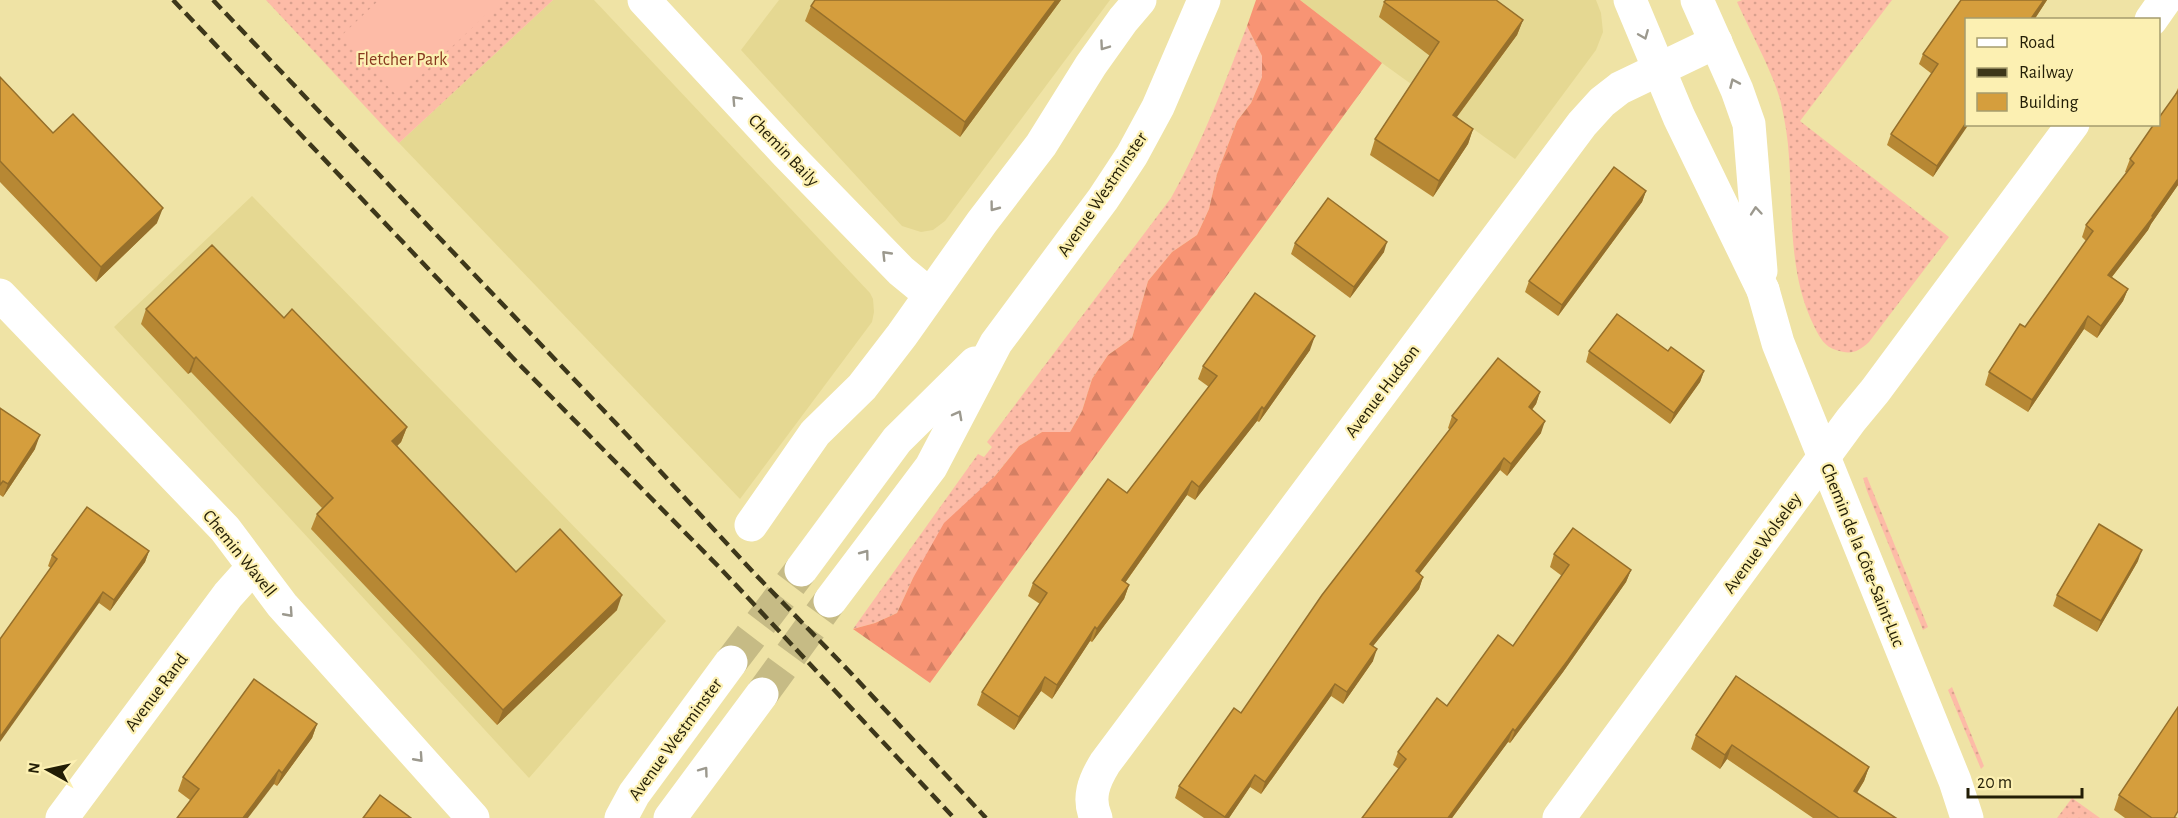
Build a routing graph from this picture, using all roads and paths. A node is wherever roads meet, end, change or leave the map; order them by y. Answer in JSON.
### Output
{"nodes":[{"id":1,"x":644,"y":0,"type":"edge"},
{"id":2,"x":1140,"y":0,"type":"edge"},
{"id":3,"x":1204,"y":0,"type":"edge"},
{"id":4,"x":1630,"y":0,"type":"edge"},
{"id":5,"x":1697,"y":0,"type":"edge"},
{"id":6,"x":2165,"y":0,"type":"edge"},
{"id":7,"x":2152,"y":18,"type":"edge"},
{"id":8,"x":1716,"y":42,"type":"junction"},
{"id":9,"x":1659,"y":70,"type":"junction"},
{"id":10,"x":2072,"y":126,"type":"edge"},
{"id":11,"x":1763,"y":290,"type":"junction"},
{"id":12,"x":929,"y":294,"type":"junction"},
{"id":13,"x":0,"y":295,"type":"edge"},
{"id":14,"x":996,"y":343,"type":"junction"},
{"id":15,"x":1824,"y":457,"type":"junction"},
{"id":16,"x":751,"y":525,"type":"dead end"},
{"id":17,"x":253,"y":567,"type":"junction"},
{"id":18,"x":801,"y":570,"type":"tunnel mouth"},
{"id":19,"x":831,"y":601,"type":"tunnel mouth"},
{"id":20,"x":731,"y":662,"type":"tunnel mouth"},
{"id":21,"x":762,"y":694,"type":"tunnel mouth"},
{"id":22,"x":1094,"y":803,"type":"edge"},
{"id":23,"x":62,"y":818,"type":"edge"},
{"id":24,"x":473,"y":818,"type":"edge"},
{"id":25,"x":621,"y":818,"type":"edge"},
{"id":26,"x":670,"y":818,"type":"edge"},
{"id":27,"x":1559,"y":818,"type":"edge"},
{"id":28,"x":1967,"y":818,"type":"edge"}],
"edges":[{"from":12,"to":1,"type":"street","name":"Chemin Baily","one_way":true},
{"from":2,"to":12,"type":"street","one_way":true},
{"from":3,"to":14,"type":"street","name":"Avenue Westminster"},
{"from":4,"to":9,"type":"street","name":"Chemin de la Côte-Saint-Luc","one_way":true},
{"from":5,"to":8,"type":"street","name":"Chemin de la Côte-Saint-Luc"},
{"from":6,"to":7,"type":"street"},
{"from":8,"to":9,"type":"street","name":"Avenue Hudson"},
{"from":11,"to":8,"type":"street","name":"Chemin de la Côte-Saint-Luc","one_way":true},
{"from":9,"to":11,"type":"street","name":"Chemin de la Côte-Saint-Luc"},
{"from":9,"to":22,"type":"street","name":"Avenue Hudson"},
{"from":10,"to":15,"type":"street","name":"Avenue Wolseley"},
{"from":11,"to":15,"type":"street","name":"Chemin de la Côte-Saint-Luc"},
{"from":12,"to":16,"type":"street"},
{"from":13,"to":17,"type":"street","name":"Chemin Wavell"},
{"from":14,"to":18,"type":"street","name":"Avenue Westminster"},
{"from":19,"to":14,"type":"street","name":"Avenue Westminster","one_way":true},
{"from":15,"to":27,"type":"street","name":"Avenue Wolseley"},
{"from":15,"to":28,"type":"street","name":"Chemin de la Côte-Saint-Luc"},
{"from":17,"to":23,"type":"street","name":"Avenue Rand"},
{"from":17,"to":24,"type":"street","name":"Chemin Wavell","one_way":true},
{"from":20,"to":25,"type":"street","name":"Avenue Westminster"},
{"from":26,"to":21,"type":"street","one_way":true}]}
